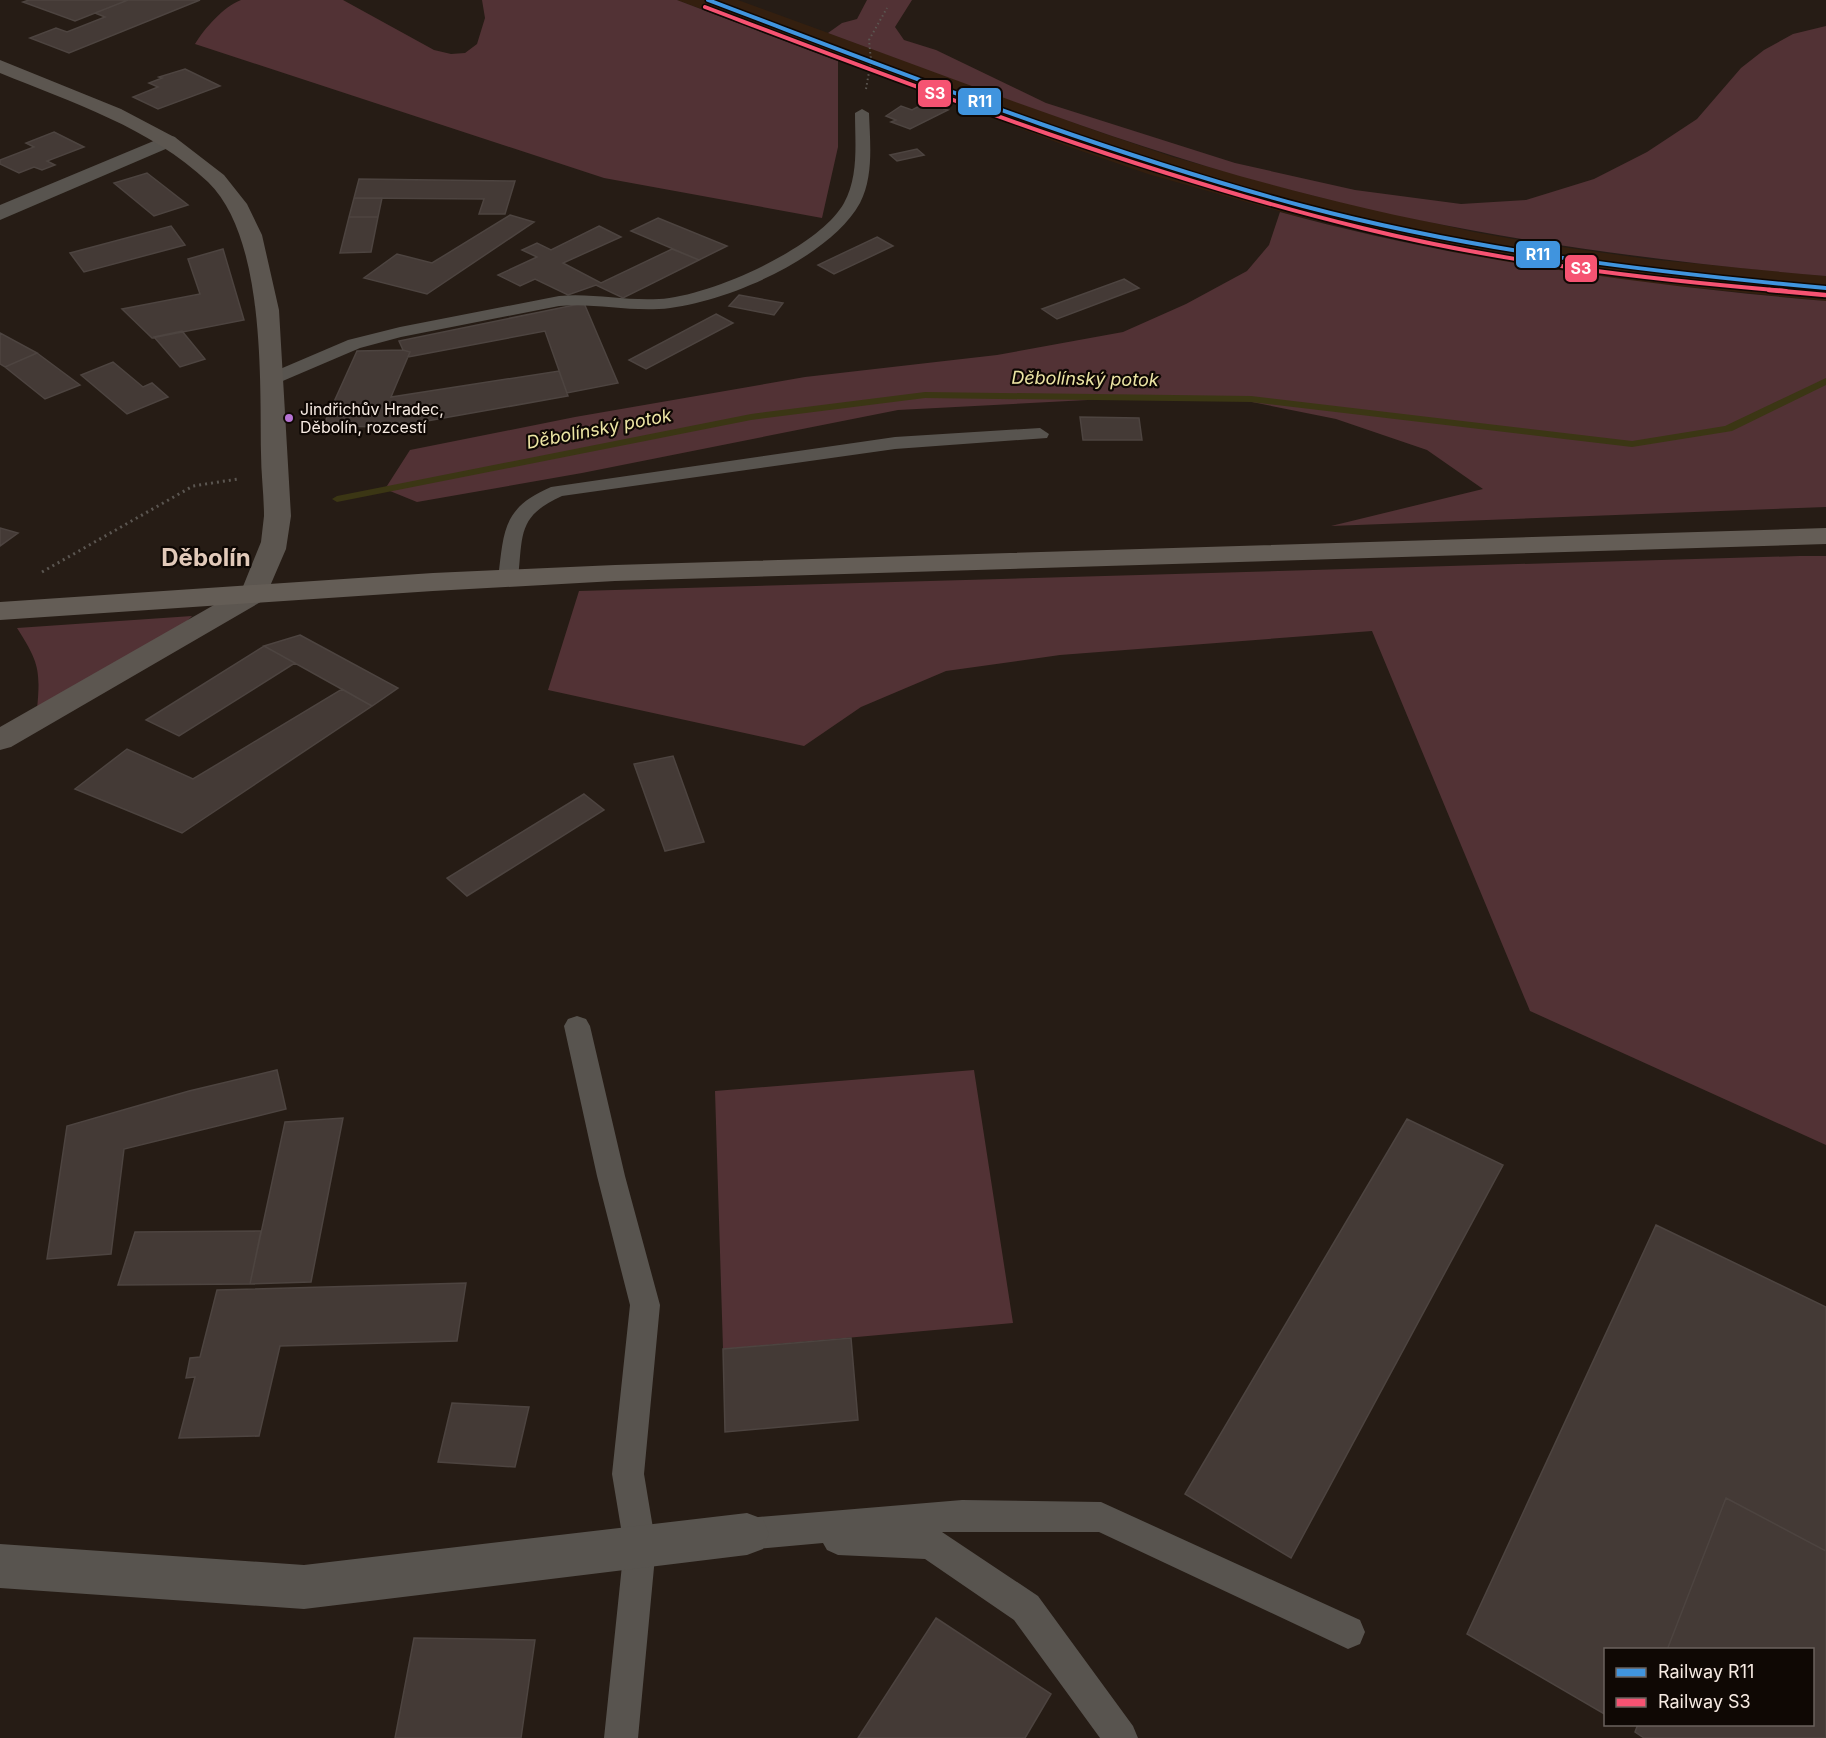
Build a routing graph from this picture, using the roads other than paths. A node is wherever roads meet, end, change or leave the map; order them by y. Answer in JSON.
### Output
{"nodes":[{"id":1,"x":0,"y":66,"type":"edge"},
{"id":2,"x":862,"y":113,"type":"road end"},
{"id":3,"x":168,"y":141,"type":"junction"},
{"id":4,"x":0,"y":213,"type":"edge"},
{"id":5,"x":272,"y":379,"type":"junction"},
{"id":6,"x":1040,"y":434,"type":"dead end"},
{"id":7,"x":1826,"y":536,"type":"edge"},
{"id":8,"x":508,"y":579,"type":"junction"},
{"id":9,"x":254,"y":594,"type":"junction"},
{"id":10,"x":0,"y":611,"type":"edge"},
{"id":11,"x":0,"y":740,"type":"edge"},
{"id":12,"x":577,"y":1026,"type":"dead end"},
{"id":13,"x":747,"y":1534,"type":"junction"},
{"id":14,"x":640,"y":1546,"type":"junction"},
{"id":15,"x":0,"y":1566,"type":"edge"},
{"id":16,"x":1348,"y":1632,"type":"dead end"},
{"id":17,"x":621,"y":1738,"type":"edge"},
{"id":18,"x":1121,"y":1738,"type":"edge"}],
"edges":[{"from":1,"to":3,"type":"street"},
{"from":2,"to":5,"type":"lane"},
{"from":3,"to":4,"type":"street"},
{"from":3,"to":5,"type":"street"},
{"from":5,"to":9,"type":"street"},
{"from":6,"to":8,"type":"lane"},
{"from":7,"to":8,"type":"main road"},
{"from":8,"to":9,"type":"main road"},
{"from":9,"to":10,"type":"main road"},
{"from":9,"to":11,"type":"street"},
{"from":12,"to":14,"type":"lane"},
{"from":13,"to":14,"type":"street"},
{"from":13,"to":16,"type":"lane"},
{"from":13,"to":18,"type":"lane"},
{"from":14,"to":15,"type":"street"},
{"from":14,"to":17,"type":"lane"}]}
